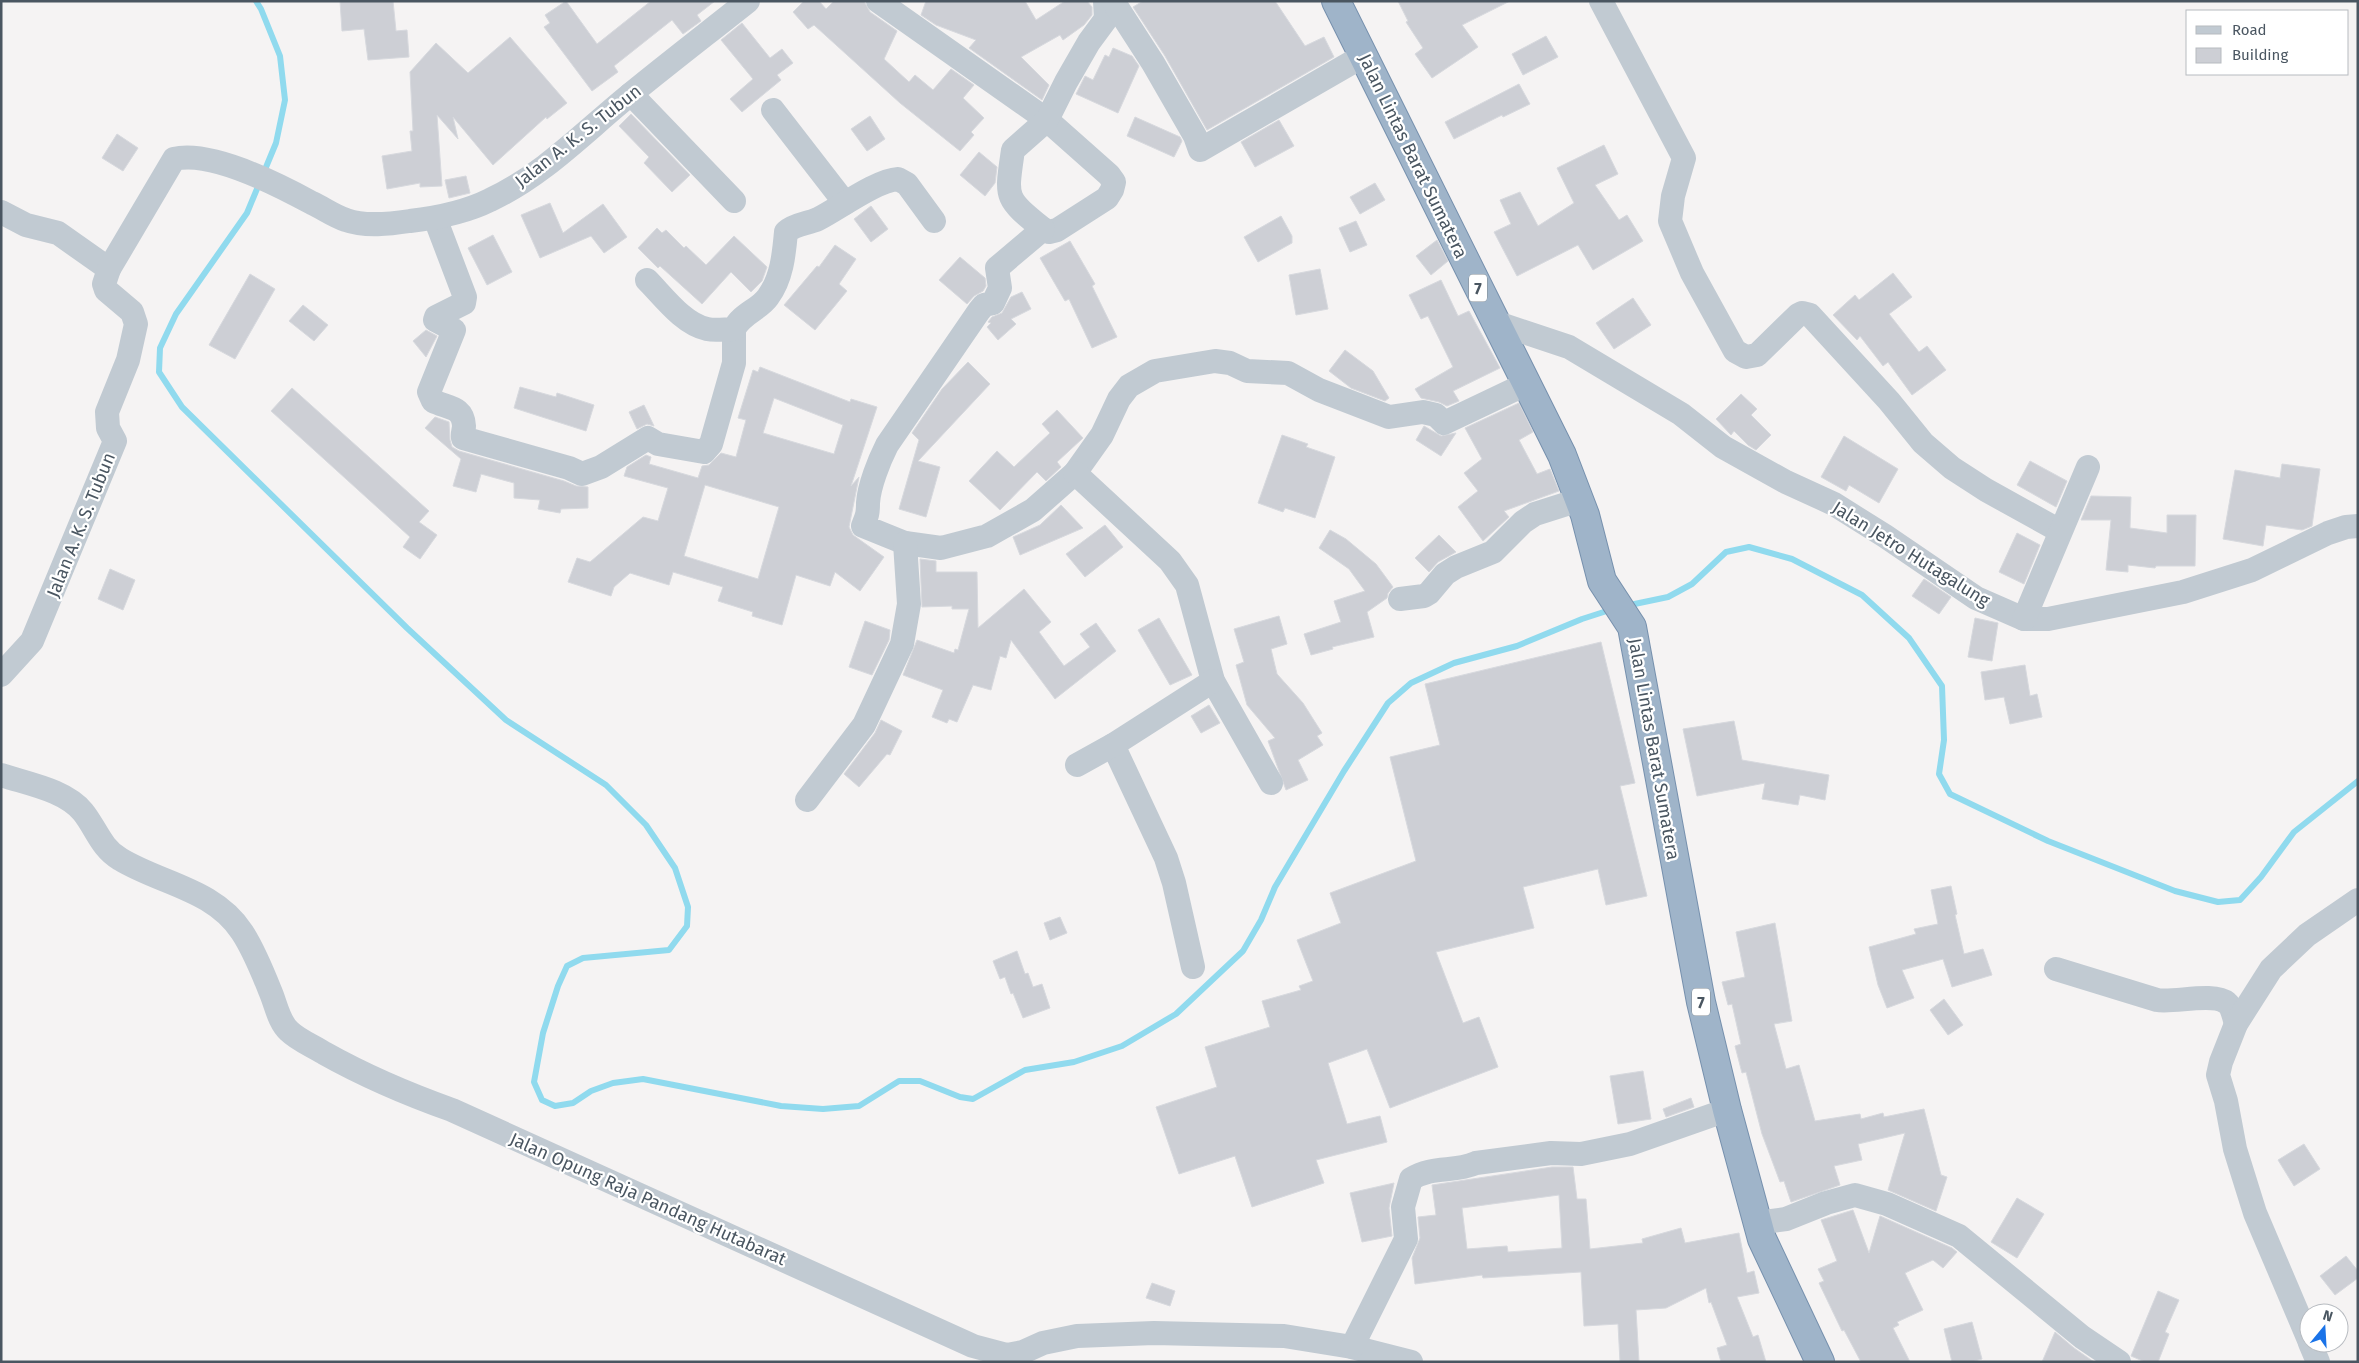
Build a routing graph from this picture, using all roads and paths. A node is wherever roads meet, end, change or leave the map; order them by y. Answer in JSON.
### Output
{"nodes":[{"id":1,"x":748,"y":1,"type":"edge"},
{"id":2,"x":878,"y":1,"type":"edge"},
{"id":3,"x":1105,"y":1,"type":"edge"},
{"id":4,"x":1112,"y":1,"type":"edge"},
{"id":5,"x":1336,"y":1,"type":"edge"},
{"id":6,"x":1601,"y":1,"type":"edge"},
{"id":7,"x":1363,"y":56,"type":"junction"},
{"id":8,"x":631,"y":94,"type":"junction"},
{"id":9,"x":773,"y":110,"type":"dead end"},
{"id":10,"x":1047,"y":120,"type":"junction"},
{"id":11,"x":734,"y":201,"type":"dead end"},
{"id":12,"x":845,"y":203,"type":"junction"},
{"id":13,"x":1,"y":212,"type":"edge"},
{"id":14,"x":435,"y":218,"type":"junction"},
{"id":15,"x":934,"y":222,"type":"dead end"},
{"id":16,"x":1043,"y":229,"type":"junction"},
{"id":17,"x":109,"y":269,"type":"junction"},
{"id":18,"x":646,"y":280,"type":"dead end"},
{"id":19,"x":1494,"y":322,"type":"junction"},
{"id":20,"x":734,"y":329,"type":"junction"},
{"id":21,"x":1528,"y":383,"type":"junction"},
{"id":22,"x":2088,"y":466,"type":"dead end"},
{"id":23,"x":1074,"y":473,"type":"junction"},
{"id":24,"x":1579,"y":500,"type":"junction"},
{"id":25,"x":2358,"y":526,"type":"edge"},
{"id":26,"x":2060,"y":530,"type":"junction"},
{"id":27,"x":905,"y":543,"type":"junction"},
{"id":28,"x":1400,"y":599,"type":"dead end"},
{"id":29,"x":2024,"y":619,"type":"junction"},
{"id":30,"x":1,"y":675,"type":"edge"},
{"id":31,"x":1213,"y":681,"type":"junction"},
{"id":32,"x":1113,"y":745,"type":"junction"},
{"id":33,"x":1076,"y":765,"type":"dead end"},
{"id":34,"x":1,"y":776,"type":"edge"},
{"id":35,"x":1271,"y":783,"type":"dead end"},
{"id":36,"x":807,"y":800,"type":"dead end"},
{"id":37,"x":2358,"y":900,"type":"edge"},
{"id":38,"x":1193,"y":967,"type":"dead end"},
{"id":39,"x":2056,"y":969,"type":"dead end"},
{"id":40,"x":2236,"y":1024,"type":"junction"},
{"id":41,"x":1728,"y":1110,"type":"junction"},
{"id":42,"x":1757,"y":1223,"type":"junction"},
{"id":43,"x":2299,"y":1315,"type":"edge"},
{"id":44,"x":1352,"y":1347,"type":"junction"},
{"id":45,"x":1411,"y":1362,"type":"edge"},
{"id":46,"x":1820,"y":1362,"type":"edge"},
{"id":47,"x":2118,"y":1362,"type":"edge"}],
"edges":[{"from":1,"to":8,"type":"street","name":"Jalan A. K. S. Tubun"},
{"from":2,"to":10,"type":"street"},
{"from":3,"to":10,"type":"street"},
{"from":4,"to":7,"type":"street"},
{"from":5,"to":7,"type":"highway","name":"Jalan Lintas Barat Sumatera","number":"7"},
{"from":6,"to":26,"type":"street"},
{"from":7,"to":19,"type":"highway","name":"Jalan Lintas Barat Sumatera","number":"7"},
{"from":8,"to":11,"type":"street"},
{"from":8,"to":14,"type":"street","name":"Jalan A. K. S. Tubun"},
{"from":9,"to":12,"type":"street"},
{"from":10,"to":16,"type":"street"},
{"from":10,"to":16,"type":"street"},
{"from":12,"to":15,"type":"street"},
{"from":12,"to":20,"type":"street"},
{"from":13,"to":17,"type":"street"},
{"from":14,"to":17,"type":"street","name":"Jalan A. K. S. Tubun"},
{"from":14,"to":20,"type":"street"},
{"from":16,"to":27,"type":"street"},
{"from":17,"to":30,"type":"street","name":"Jalan A. K. S. Tubun"},
{"from":18,"to":20,"type":"street"},
{"from":19,"to":21,"type":"highway","name":"Jalan Lintas Barat Sumatera","number":"7"},
{"from":19,"to":29,"type":"street","name":"Jalan Jetro Hutagalung"},
{"from":21,"to":23,"type":"street"},
{"from":21,"to":24,"type":"highway","name":"Jalan Lintas Barat Sumatera","number":"7"},
{"from":22,"to":26,"type":"street"},
{"from":23,"to":27,"type":"street"},
{"from":23,"to":31,"type":"street"},
{"from":24,"to":28,"type":"street"},
{"from":24,"to":41,"type":"highway","name":"Jalan Lintas Barat Sumatera","number":"7"},
{"from":25,"to":29,"type":"street","name":"Jalan Jetro Hutagalung"},
{"from":26,"to":29,"type":"street"},
{"from":27,"to":36,"type":"street"},
{"from":31,"to":32,"type":"street"},
{"from":31,"to":35,"type":"street"},
{"from":32,"to":33,"type":"street"},
{"from":32,"to":38,"type":"street"},
{"from":34,"to":44,"type":"street","name":"Jalan Opung Raja Pandang Hutabarat"},
{"from":37,"to":40,"type":"street"},
{"from":39,"to":40,"type":"street"},
{"from":40,"to":43,"type":"street"},
{"from":41,"to":42,"type":"highway","name":"Jalan Lintas Barat Sumatera","number":"7"},
{"from":41,"to":44,"type":"street"},
{"from":42,"to":46,"type":"highway","name":"Jalan Lintas Barat Sumatera","number":"7"},
{"from":42,"to":47,"type":"street"},
{"from":44,"to":45,"type":"street","name":"Jalan Opung Raja Pandang Hutabarat"}]}
